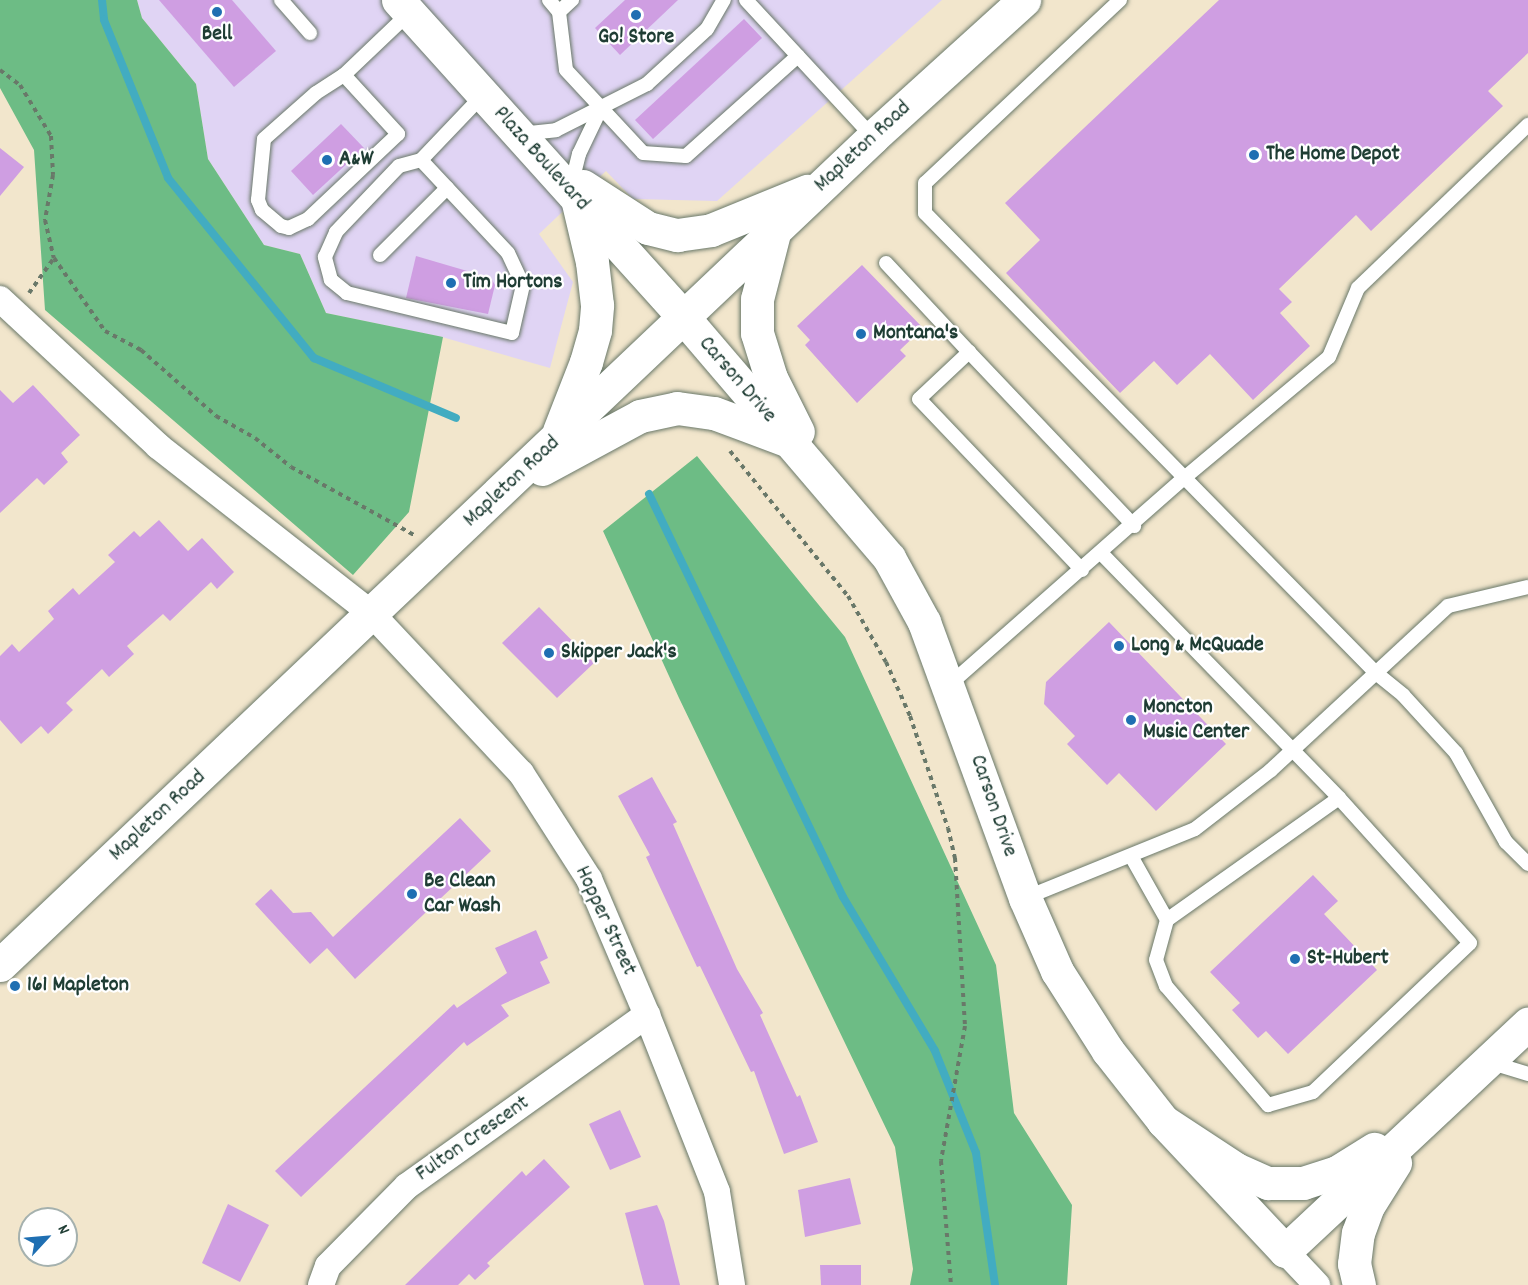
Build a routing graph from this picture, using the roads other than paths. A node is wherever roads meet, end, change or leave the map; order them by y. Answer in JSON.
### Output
{"nodes":[{"id":1,"x":281,"y":0,"type":"edge"},
{"id":2,"x":549,"y":0,"type":"edge"},
{"id":3,"x":572,"y":0,"type":"edge"},
{"id":4,"x":724,"y":0,"type":"edge"},
{"id":5,"x":746,"y":0,"type":"edge"},
{"id":6,"x":1024,"y":0,"type":"edge"},
{"id":7,"x":1120,"y":0,"type":"edge"},
{"id":8,"x":405,"y":5,"type":"edge"},
{"id":9,"x":559,"y":12,"type":"junction"},
{"id":10,"x":310,"y":33,"type":"dead end"},
{"id":11,"x":798,"y":56,"type":"junction"},
{"id":12,"x":344,"y":75,"type":"junction"},
{"id":13,"x":483,"y":95,"type":"junction"},
{"id":14,"x":601,"y":108,"type":"junction"},
{"id":15,"x":1528,"y":125,"type":"edge"},
{"id":16,"x":519,"y":134,"type":"junction"},
{"id":17,"x":873,"y":136,"type":"junction"},
{"id":18,"x":421,"y":160,"type":"junction"},
{"id":19,"x":823,"y":184,"type":"junction"},
{"id":20,"x":447,"y":188,"type":"junction"},
{"id":21,"x":575,"y":188,"type":"junction"},
{"id":22,"x":775,"y":231,"type":"junction"},
{"id":23,"x":380,"y":255,"type":"dead end"},
{"id":24,"x":886,"y":263,"type":"dead end"},
{"id":25,"x":8,"y":306,"type":"edge"},
{"id":26,"x":684,"y":318,"type":"junction"},
{"id":27,"x":969,"y":352,"type":"junction"},
{"id":28,"x":555,"y":441,"type":"junction"},
{"id":29,"x":792,"y":442,"type":"junction"},
{"id":30,"x":820,"y":477,"type":"junction"},
{"id":31,"x":1183,"y":478,"type":"junction"},
{"id":32,"x":501,"y":492,"type":"junction"},
{"id":33,"x":1134,"y":526,"type":"junction"},
{"id":34,"x":1101,"y":554,"type":"junction"},
{"id":35,"x":1082,"y":570,"type":"junction"},
{"id":36,"x":1528,"y":587,"type":"edge"},
{"id":37,"x":372,"y":614,"type":"junction"},
{"id":38,"x":1376,"y":673,"type":"junction"},
{"id":39,"x":950,"y":685,"type":"junction"},
{"id":40,"x":1292,"y":751,"type":"junction"},
{"id":41,"x":1340,"y":798,"type":"junction"},
{"id":42,"x":1131,"y":856,"type":"junction"},
{"id":43,"x":1528,"y":864,"type":"edge"},
{"id":44,"x":1025,"y":898,"type":"junction"},
{"id":45,"x":1167,"y":920,"type":"junction"},
{"id":46,"x":0,"y":965,"type":"edge"},
{"id":47,"x":647,"y":1016,"type":"junction"},
{"id":48,"x":1528,"y":1024,"type":"edge"},
{"id":49,"x":1487,"y":1061,"type":"junction"},
{"id":50,"x":1528,"y":1074,"type":"edge"},
{"id":51,"x":1421,"y":1120,"type":"junction"},
{"id":52,"x":1163,"y":1121,"type":"junction"},
{"id":53,"x":1285,"y":1251,"type":"junction"},
{"id":54,"x":321,"y":1285,"type":"edge"},
{"id":55,"x":732,"y":1285,"type":"edge"},
{"id":56,"x":1317,"y":1285,"type":"edge"},
{"id":57,"x":1359,"y":1285,"type":"edge"}],
"edges":[{"from":1,"to":10,"type":"lane"},
{"from":2,"to":9,"type":"lane"},
{"from":3,"to":9,"type":"lane"},
{"from":4,"to":14,"type":"lane"},
{"from":5,"to":11,"type":"lane"},
{"from":6,"to":17,"type":"main road","name":"Mapleton Road"},
{"from":7,"to":31,"type":"lane"},
{"from":8,"to":12,"type":"lane"},
{"from":8,"to":13,"type":"main road","name":"Plaza Boulevard"},
{"from":9,"to":14,"type":"lane"},
{"from":11,"to":14,"type":"lane"},
{"from":11,"to":17,"type":"lane"},
{"from":12,"to":12,"type":"lane"},
{"from":13,"to":16,"type":"main road","name":"Plaza Boulevard"},
{"from":13,"to":18,"type":"lane"},
{"from":14,"to":16,"type":"lane"},
{"from":14,"to":21,"type":"lane"},
{"from":15,"to":31,"type":"lane"},
{"from":16,"to":21,"type":"main road","name":"Plaza Boulevard"},
{"from":17,"to":19,"type":"main road","name":"Mapleton Road"},
{"from":18,"to":20,"type":"lane"},
{"from":18,"to":20,"type":"lane"},
{"from":19,"to":21,"type":"main road"},
{"from":19,"to":22,"type":"main road","name":"Mapleton Road"},
{"from":20,"to":23,"type":"lane"},
{"from":21,"to":26,"type":"main road","name":"Plaza Boulevard"},
{"from":21,"to":28,"type":"main road"},
{"from":22,"to":26,"type":"main road","name":"Mapleton Road"},
{"from":22,"to":30,"type":"main road"},
{"from":24,"to":27,"type":"lane"},
{"from":25,"to":37,"type":"street","name":"Hopper Street"},
{"from":26,"to":28,"type":"main road","name":"Mapleton Road"},
{"from":26,"to":29,"type":"main road","name":"Carson Drive"},
{"from":27,"to":33,"type":"lane"},
{"from":27,"to":35,"type":"lane"},
{"from":28,"to":32,"type":"main road","name":"Mapleton Road"},
{"from":29,"to":30,"type":"main road","name":"Carson Drive"},
{"from":29,"to":32,"type":"main road"},
{"from":30,"to":39,"type":"main road","name":"Carson Drive"},
{"from":31,"to":33,"type":"lane"},
{"from":31,"to":38,"type":"lane"},
{"from":32,"to":37,"type":"main road","name":"Mapleton Road"},
{"from":33,"to":34,"type":"lane"},
{"from":34,"to":35,"type":"lane"},
{"from":34,"to":40,"type":"lane"},
{"from":35,"to":39,"type":"lane"},
{"from":36,"to":38,"type":"lane"},
{"from":37,"to":46,"type":"main road","name":"Mapleton Road"},
{"from":37,"to":47,"type":"street","name":"Hopper Street"},
{"from":38,"to":40,"type":"lane"},
{"from":38,"to":43,"type":"lane"},
{"from":39,"to":44,"type":"main road","name":"Carson Drive"},
{"from":40,"to":41,"type":"lane"},
{"from":40,"to":42,"type":"lane"},
{"from":41,"to":45,"type":"lane"},
{"from":41,"to":45,"type":"lane"},
{"from":42,"to":44,"type":"lane"},
{"from":42,"to":45,"type":"lane"},
{"from":44,"to":52,"type":"main road","name":"Carson Drive"},
{"from":47,"to":54,"type":"street","name":"Fulton Crescent"},
{"from":47,"to":55,"type":"street","name":"Hopper Street"},
{"from":48,"to":49,"type":"main road"},
{"from":49,"to":50,"type":"lane"},
{"from":49,"to":51,"type":"main road"},
{"from":51,"to":52,"type":"main road"},
{"from":51,"to":53,"type":"main road"},
{"from":51,"to":57,"type":"main road"},
{"from":52,"to":53,"type":"main road","name":"Carson Drive"},
{"from":53,"to":56,"type":"street","name":"Carson Drive"}]}
